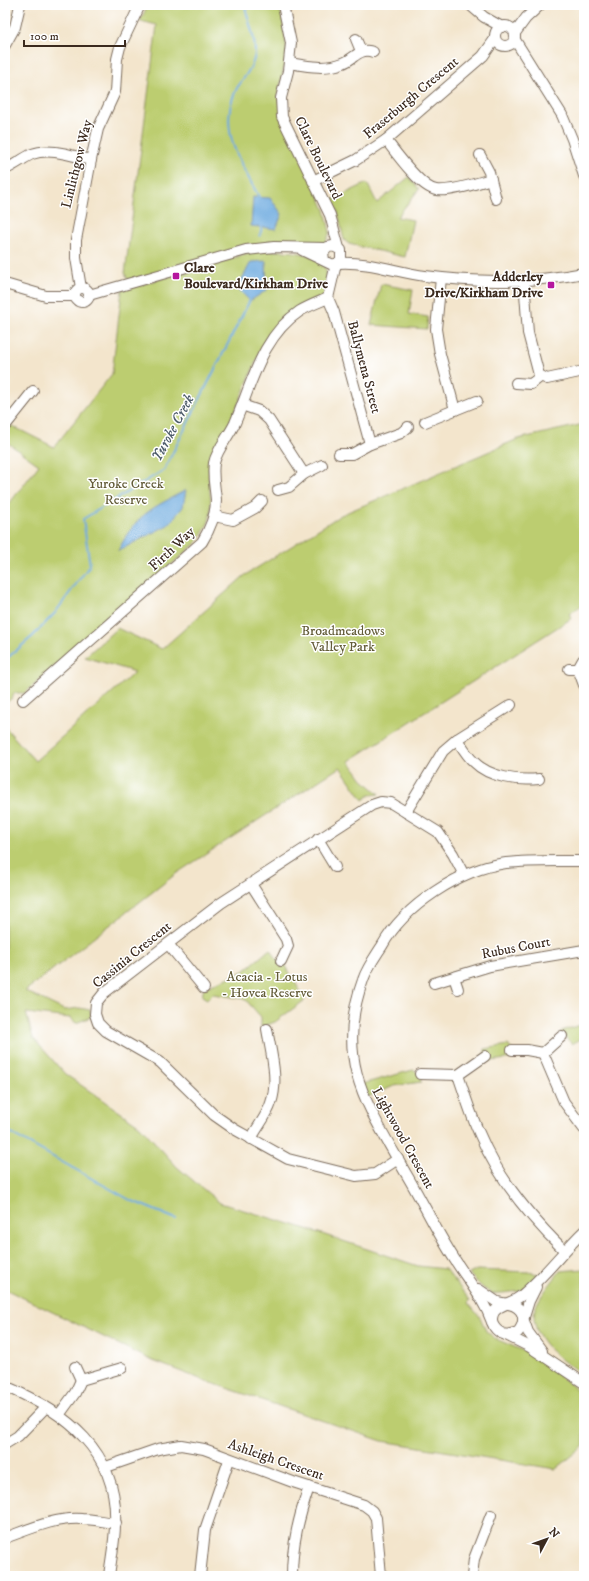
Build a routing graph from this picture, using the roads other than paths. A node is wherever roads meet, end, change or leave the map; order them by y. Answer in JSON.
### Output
{"nodes":[{"id":1,"x":20,"y":5,"type":"edge"},
{"id":2,"x":140,"y":5,"type":"edge"},
{"id":3,"x":282,"y":5,"type":"edge"},
{"id":4,"x":470,"y":5,"type":"edge"},
{"id":5,"x":540,"y":5,"type":"edge"},
{"id":6,"x":505,"y":36,"type":"junction"},
{"id":7,"x":356,"y":38,"type":"dead end"},
{"id":8,"x":5,"y":45,"type":"edge"},
{"id":9,"x":361,"y":51,"type":"junction"},
{"id":10,"x":373,"y":52,"type":"dead end"},
{"id":11,"x":289,"y":63,"type":"junction"},
{"id":12,"x":386,"y":140,"type":"junction"},
{"id":13,"x":480,"y":155,"type":"dead end"},
{"id":14,"x":90,"y":160,"type":"junction"},
{"id":15,"x":8,"y":168,"type":"dead end"},
{"id":16,"x":584,"y":173,"type":"edge"},
{"id":17,"x":491,"y":179,"type":"junction"},
{"id":18,"x":314,"y":182,"type":"junction"},
{"id":19,"x":496,"y":199,"type":"dead end"},
{"id":20,"x":333,"y":230,"type":"junction"},
{"id":21,"x":296,"y":248,"type":"junction"},
{"id":22,"x":327,"y":248,"type":"junction"},
{"id":23,"x":340,"y":249,"type":"junction"},
{"id":24,"x":325,"y":261,"type":"junction"},
{"id":25,"x":364,"y":263,"type":"junction"},
{"id":26,"x":337,"y":264,"type":"junction"},
{"id":27,"x":584,"y":273,"type":"edge"},
{"id":28,"x":441,"y":278,"type":"junction"},
{"id":29,"x":524,"y":280,"type":"junction"},
{"id":30,"x":331,"y":283,"type":"junction"},
{"id":31,"x":5,"y":284,"type":"edge"},
{"id":32,"x":82,"y":293,"type":"junction"},
{"id":33,"x":328,"y":298,"type":"junction"},
{"id":34,"x":584,"y":371,"type":"edge"},
{"id":35,"x":540,"y":377,"type":"junction"},
{"id":36,"x":516,"y":383,"type":"dead end"},
{"id":37,"x":33,"y":391,"type":"dead end"},
{"id":38,"x":477,"y":401,"type":"dead end"},
{"id":39,"x":242,"y":405,"type":"junction"},
{"id":40,"x":455,"y":410,"type":"junction"},
{"id":41,"x":426,"y":422,"type":"dead end"},
{"id":42,"x":5,"y":426,"type":"edge"},
{"id":43,"x":408,"y":427,"type":"dead end"},
{"id":44,"x":370,"y":444,"type":"junction"},
{"id":45,"x":339,"y":454,"type":"dead end"},
{"id":46,"x":322,"y":466,"type":"dead end"},
{"id":47,"x":304,"y":474,"type":"junction"},
{"id":48,"x":278,"y":490,"type":"dead end"},
{"id":49,"x":262,"y":500,"type":"dead end"},
{"id":50,"x":214,"y":516,"type":"junction"},
{"id":51,"x":583,"y":660,"type":"dead end"},
{"id":52,"x":584,"y":685,"type":"edge"},
{"id":53,"x":23,"y":700,"type":"dead end"},
{"id":54,"x":511,"y":705,"type":"dead end"},
{"id":55,"x":457,"y":739,"type":"junction"},
{"id":56,"x":540,"y":779,"type":"dead end"},
{"id":57,"x":406,"y":812,"type":"junction"},
{"id":58,"x":318,"y":839,"type":"junction"},
{"id":59,"x":584,"y":861,"type":"edge"},
{"id":60,"x":335,"y":867,"type":"dead end"},
{"id":61,"x":464,"y":875,"type":"junction"},
{"id":62,"x":251,"y":884,"type":"junction"},
{"id":63,"x":168,"y":944,"type":"junction"},
{"id":64,"x":584,"y":950,"type":"edge"},
{"id":65,"x":280,"y":961,"type":"dead end"},
{"id":66,"x":454,"y":977,"type":"junction"},
{"id":67,"x":434,"y":983,"type":"dead end"},
{"id":68,"x":204,"y":988,"type":"dead end"},
{"id":69,"x":458,"y":988,"type":"dead end"},
{"id":70,"x":267,"y":1029,"type":"dead end"},
{"id":71,"x":562,"y":1036,"type":"dead end"},
{"id":72,"x":512,"y":1050,"type":"dead end"},
{"id":73,"x":543,"y":1053,"type":"junction"},
{"id":74,"x":485,"y":1056,"type":"dead end"},
{"id":75,"x":420,"y":1074,"type":"dead end"},
{"id":76,"x":458,"y":1075,"type":"junction"},
{"id":77,"x":584,"y":1129,"type":"edge"},
{"id":78,"x":251,"y":1139,"type":"junction"},
{"id":79,"x":398,"y":1159,"type":"junction"},
{"id":80,"x":584,"y":1231,"type":"edge"},
{"id":81,"x":564,"y":1250,"type":"junction"},
{"id":82,"x":541,"y":1278,"type":"junction"},
{"id":83,"x":471,"y":1282,"type":"junction"},
{"id":84,"x":508,"y":1304,"type":"junction"},
{"id":85,"x":524,"y":1319,"type":"junction"},
{"id":86,"x":492,"y":1322,"type":"junction"},
{"id":87,"x":506,"y":1335,"type":"junction"},
{"id":88,"x":549,"y":1358,"type":"junction"},
{"id":89,"x":75,"y":1367,"type":"dead end"},
{"id":90,"x":122,"y":1368,"type":"dead end"},
{"id":91,"x":80,"y":1380,"type":"junction"},
{"id":92,"x":584,"y":1383,"type":"edge"},
{"id":93,"x":5,"y":1386,"type":"edge"},
{"id":94,"x":45,"y":1408,"type":"junction"},
{"id":95,"x":58,"y":1415,"type":"junction"},
{"id":96,"x":5,"y":1444,"type":"edge"},
{"id":97,"x":229,"y":1460,"type":"junction"},
{"id":98,"x":106,"y":1467,"type":"junction"},
{"id":99,"x":309,"y":1487,"type":"junction"},
{"id":100,"x":492,"y":1513,"type":"dead end"},
{"id":101,"x":116,"y":1524,"type":"junction"},
{"id":102,"x":5,"y":1538,"type":"edge"},
{"id":103,"x":109,"y":1576,"type":"edge"},
{"id":104,"x":200,"y":1576,"type":"edge"},
{"id":105,"x":292,"y":1576,"type":"edge"},
{"id":106,"x":381,"y":1576,"type":"edge"},
{"id":107,"x":472,"y":1576,"type":"edge"}],
"edges":[{"from":1,"to":8,"type":"street"},
{"from":2,"to":14,"type":"street","name":"Linlithgow Way"},
{"from":3,"to":11,"type":"street","name":"Clare Boulevard"},
{"from":4,"to":6,"type":"street"},
{"from":5,"to":6,"type":"street","name":"Fraserburgh Crescent"},
{"from":6,"to":12,"type":"street","name":"Fraserburgh Crescent"},
{"from":6,"to":16,"type":"street"},
{"from":7,"to":9,"type":"street"},
{"from":9,"to":10,"type":"street"},
{"from":9,"to":11,"type":"street"},
{"from":11,"to":18,"type":"street","name":"Clare Boulevard"},
{"from":12,"to":17,"type":"street"},
{"from":12,"to":18,"type":"street","name":"Fraserburgh Crescent"},
{"from":13,"to":17,"type":"street"},
{"from":14,"to":15,"type":"street"},
{"from":14,"to":32,"type":"street","name":"Linlithgow Way"},
{"from":17,"to":19,"type":"street"},
{"from":18,"to":20,"type":"street","name":"Clare Boulevard"},
{"from":20,"to":22,"type":"street"},
{"from":20,"to":23,"type":"street","name":"Clare Boulevard"},
{"from":21,"to":22,"type":"street"},
{"from":21,"to":24,"type":"street"},
{"from":21,"to":32,"type":"street"},
{"from":22,"to":23,"type":"street"},
{"from":22,"to":24,"type":"street"},
{"from":23,"to":25,"type":"street"},
{"from":23,"to":26,"type":"street"},
{"from":24,"to":26,"type":"street"},
{"from":24,"to":30,"type":"street"},
{"from":25,"to":26,"type":"street"},
{"from":25,"to":28,"type":"street"},
{"from":26,"to":30,"type":"street"},
{"from":27,"to":29,"type":"street"},
{"from":28,"to":29,"type":"street"},
{"from":28,"to":40,"type":"street"},
{"from":29,"to":35,"type":"street"},
{"from":30,"to":33,"type":"street"},
{"from":31,"to":32,"type":"street"},
{"from":33,"to":39,"type":"street","name":"Firth Way"},
{"from":33,"to":44,"type":"street","name":"Ballymena Street"},
{"from":34,"to":35,"type":"street"},
{"from":35,"to":36,"type":"street"},
{"from":37,"to":42,"type":"street"},
{"from":38,"to":40,"type":"street"},
{"from":39,"to":47,"type":"street"},
{"from":39,"to":50,"type":"street","name":"Firth Way"},
{"from":40,"to":41,"type":"street"},
{"from":43,"to":44,"type":"street"},
{"from":44,"to":45,"type":"street"},
{"from":46,"to":47,"type":"street"},
{"from":47,"to":48,"type":"street"},
{"from":49,"to":50,"type":"street"},
{"from":50,"to":53,"type":"street","name":"Firth Way"},
{"from":51,"to":52,"type":"street"},
{"from":54,"to":55,"type":"street"},
{"from":55,"to":56,"type":"street"},
{"from":55,"to":57,"type":"street"},
{"from":57,"to":58,"type":"street","name":"Cassinia Crescent"},
{"from":57,"to":61,"type":"street","name":"Cassinia Crescent"},
{"from":58,"to":60,"type":"street"},
{"from":58,"to":62,"type":"street","name":"Cassinia Crescent"},
{"from":59,"to":61,"type":"street","name":"Lightwood Crescent"},
{"from":61,"to":79,"type":"street","name":"Lightwood Crescent"},
{"from":62,"to":63,"type":"street","name":"Cassinia Crescent"},
{"from":62,"to":65,"type":"street"},
{"from":63,"to":68,"type":"street"},
{"from":63,"to":78,"type":"street","name":"Cassinia Crescent"},
{"from":64,"to":66,"type":"street","name":"Rubus Court"},
{"from":66,"to":67,"type":"street","name":"Rubus Court"},
{"from":66,"to":69,"type":"street"},
{"from":70,"to":78,"type":"street"},
{"from":71,"to":73,"type":"street"},
{"from":72,"to":73,"type":"street"},
{"from":73,"to":77,"type":"street"},
{"from":74,"to":76,"type":"street"},
{"from":75,"to":76,"type":"street"},
{"from":76,"to":81,"type":"street"},
{"from":78,"to":79,"type":"street","name":"Cassinia Crescent"},
{"from":79,"to":83,"type":"street","name":"Lightwood Crescent"},
{"from":80,"to":81,"type":"street"},
{"from":81,"to":82,"type":"street"},
{"from":82,"to":84,"type":"street"},
{"from":82,"to":85,"type":"street"},
{"from":83,"to":84,"type":"street","name":"Lightwood Crescent"},
{"from":83,"to":86,"type":"street","name":"Lightwood Crescent"},
{"from":84,"to":85,"type":"street"},
{"from":84,"to":86,"type":"street"},
{"from":85,"to":87,"type":"street"},
{"from":85,"to":88,"type":"street"},
{"from":86,"to":87,"type":"street"},
{"from":87,"to":88,"type":"street"},
{"from":88,"to":92,"type":"street"},
{"from":89,"to":91,"type":"street"},
{"from":90,"to":91,"type":"street"},
{"from":91,"to":95,"type":"street"},
{"from":93,"to":94,"type":"street"},
{"from":94,"to":95,"type":"street"},
{"from":94,"to":96,"type":"street"},
{"from":95,"to":98,"type":"street"},
{"from":97,"to":98,"type":"street","name":"Ashleigh Crescent"},
{"from":97,"to":99,"type":"street","name":"Ashleigh Crescent"},
{"from":97,"to":104,"type":"street"},
{"from":98,"to":101,"type":"street"},
{"from":99,"to":105,"type":"street"},
{"from":99,"to":106,"type":"street","name":"Ashleigh Crescent"},
{"from":100,"to":107,"type":"street"},
{"from":101,"to":102,"type":"street"},
{"from":101,"to":103,"type":"street"}]}
